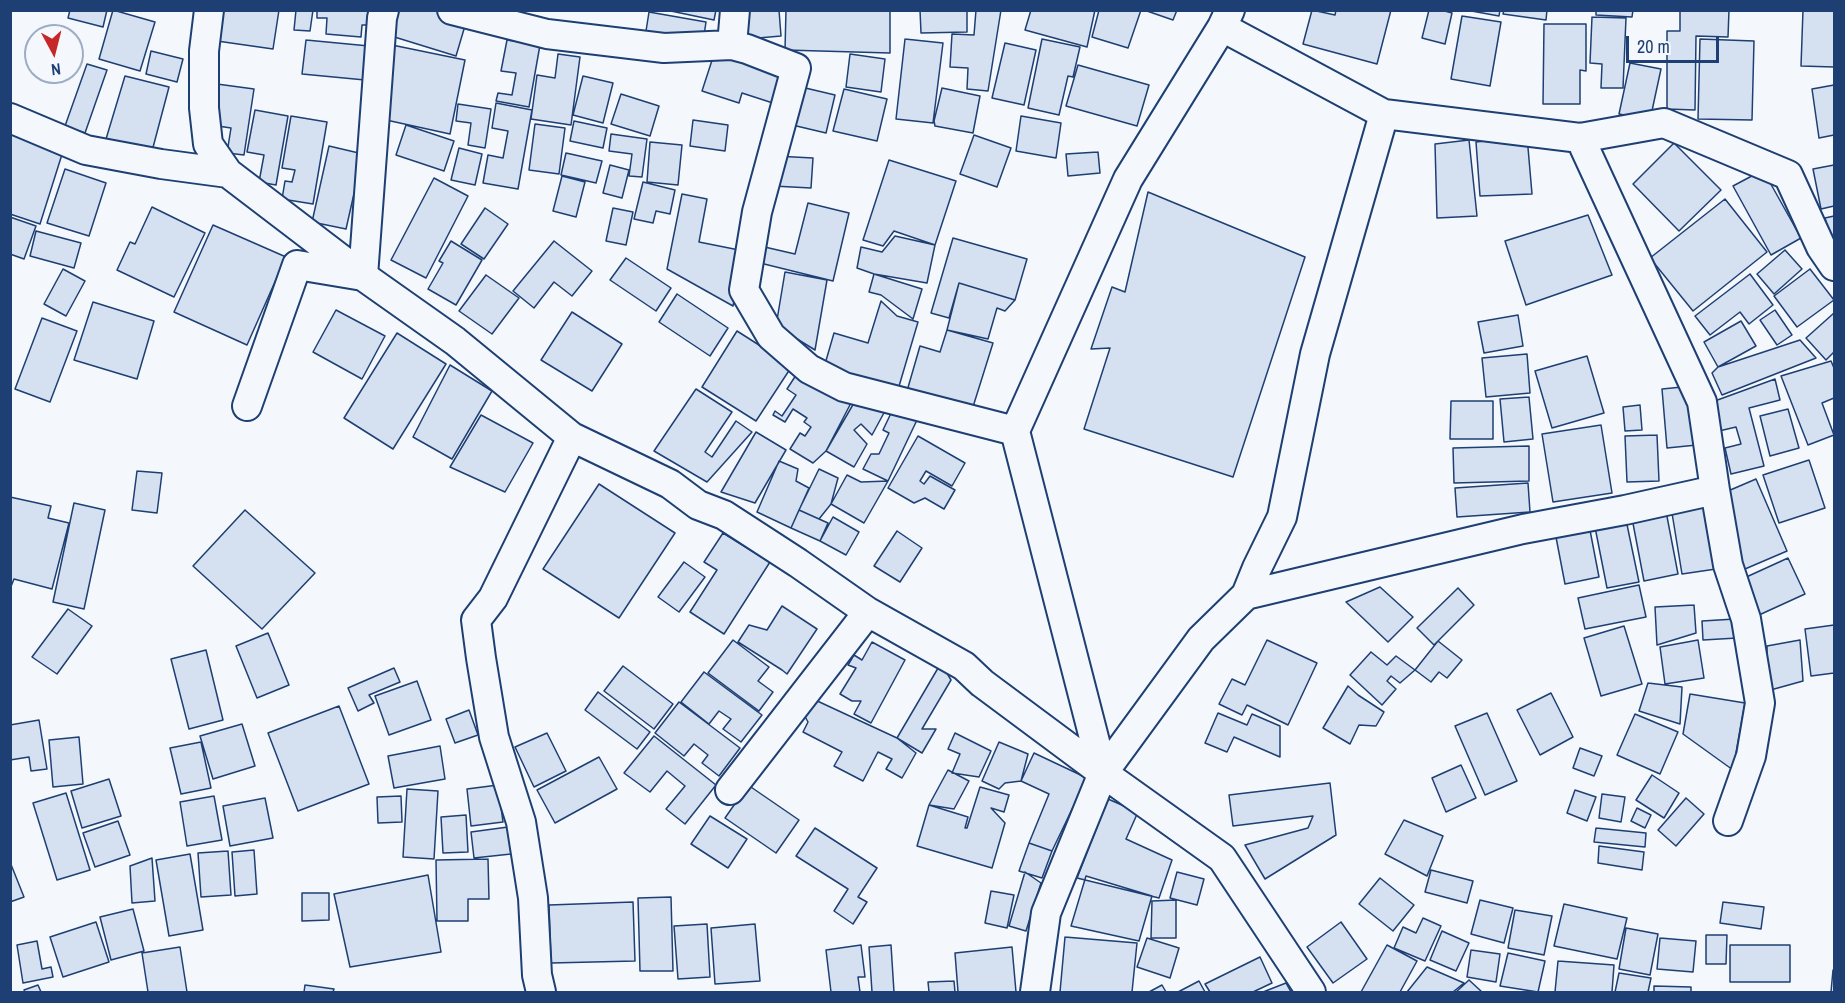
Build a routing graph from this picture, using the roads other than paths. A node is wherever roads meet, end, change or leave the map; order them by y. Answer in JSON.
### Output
{"nodes":[{"id":1,"x":209,"y":10,"type":"edge"},
{"id":2,"x":384,"y":10,"type":"edge"},
{"id":3,"x":452,"y":10,"type":"edge"},
{"id":4,"x":735,"y":10,"type":"edge"},
{"id":5,"x":1226,"y":19,"type":"edge"},
{"id":6,"x":732,"y":45,"type":"junction"},
{"id":7,"x":1384,"y":114,"type":"junction"},
{"id":8,"x":10,"y":118,"type":"edge"},
{"id":9,"x":1580,"y":138,"type":"junction"},
{"id":10,"x":228,"y":173,"type":"junction"},
{"id":11,"x":1834,"y":266,"type":"edge"},
{"id":12,"x":363,"y":276,"type":"junction"},
{"id":13,"x":247,"y":406,"type":"dead end"},
{"id":14,"x":1015,"y":431,"type":"junction"},
{"id":15,"x":572,"y":437,"type":"junction"},
{"id":16,"x":1715,"y":490,"type":"junction"},
{"id":17,"x":1245,"y":595,"type":"junction"},
{"id":18,"x":868,"y":612,"type":"junction"},
{"id":19,"x":1102,"y":773,"type":"junction"},
{"id":20,"x":730,"y":790,"type":"dead end"},
{"id":21,"x":1728,"y":821,"type":"dead end"},
{"id":22,"x":541,"y":993,"type":"edge"},
{"id":23,"x":1035,"y":993,"type":"edge"},
{"id":24,"x":1311,"y":993,"type":"edge"}],
"edges":[{"from":1,"to":10,"type":"street"},
{"from":2,"to":12,"type":"street"},
{"from":3,"to":6,"type":"street"},
{"from":4,"to":6,"type":"street"},
{"from":5,"to":7,"type":"street"},
{"from":5,"to":14,"type":"street"},
{"from":6,"to":14,"type":"street"},
{"from":7,"to":9,"type":"street"},
{"from":7,"to":17,"type":"street"},
{"from":8,"to":10,"type":"street"},
{"from":9,"to":11,"type":"street"},
{"from":9,"to":16,"type":"street"},
{"from":10,"to":12,"type":"street"},
{"from":12,"to":13,"type":"street"},
{"from":12,"to":15,"type":"street"},
{"from":14,"to":19,"type":"street"},
{"from":15,"to":18,"type":"street"},
{"from":15,"to":22,"type":"street"},
{"from":16,"to":17,"type":"street"},
{"from":16,"to":21,"type":"street"},
{"from":17,"to":19,"type":"street"},
{"from":18,"to":19,"type":"street"},
{"from":18,"to":20,"type":"street"},
{"from":19,"to":23,"type":"street"},
{"from":19,"to":24,"type":"street"}]}
